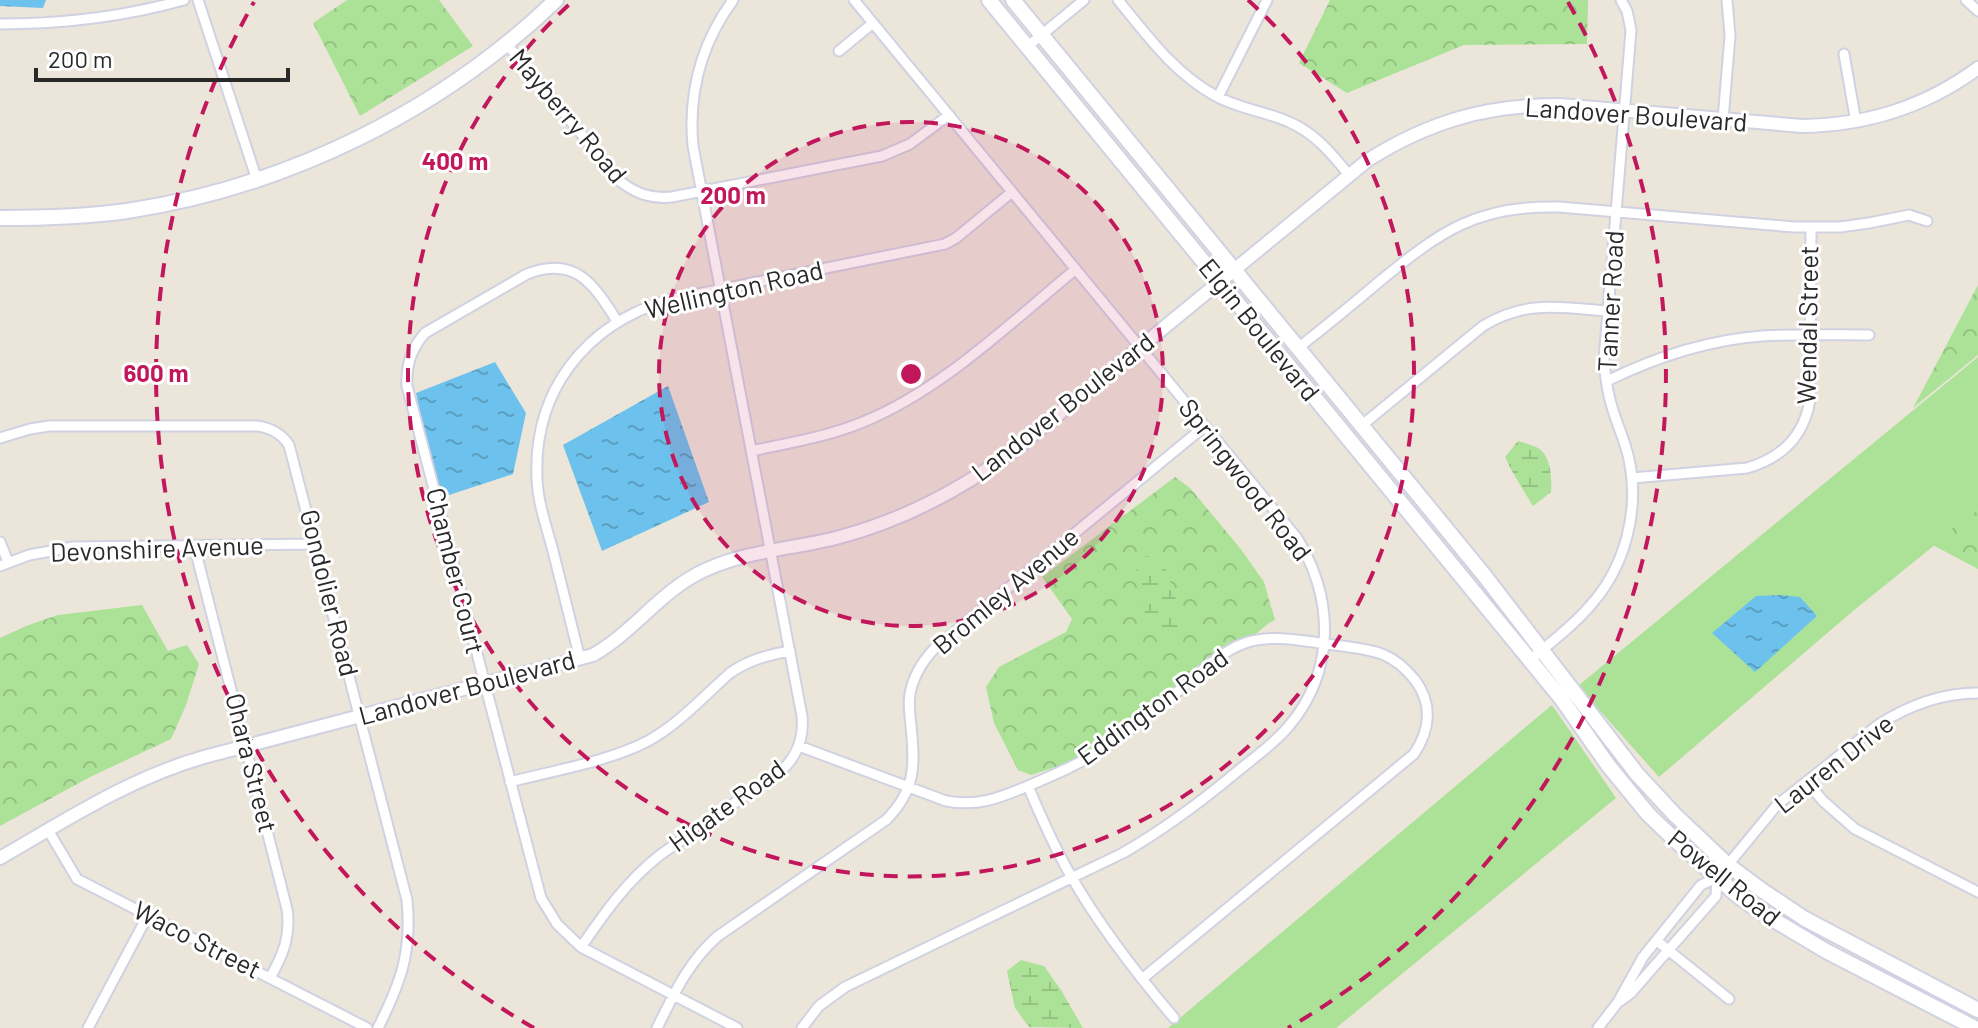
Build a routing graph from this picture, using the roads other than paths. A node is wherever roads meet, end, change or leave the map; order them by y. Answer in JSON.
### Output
{"nodes":[{"id":1,"x":184,"y":0,"type":"edge"},
{"id":2,"x":198,"y":0,"type":"edge"},
{"id":3,"x":556,"y":0,"type":"edge"},
{"id":4,"x":733,"y":0,"type":"edge"},
{"id":5,"x":854,"y":0,"type":"edge"},
{"id":6,"x":989,"y":0,"type":"edge"},
{"id":7,"x":1013,"y":0,"type":"edge"},
{"id":8,"x":1084,"y":0,"type":"edge"},
{"id":9,"x":1118,"y":0,"type":"edge"},
{"id":10,"x":1267,"y":0,"type":"edge"},
{"id":11,"x":1621,"y":0,"type":"edge"},
{"id":12,"x":1727,"y":0,"type":"edge"},
{"id":13,"x":1966,"y":0,"type":"edge"},
{"id":14,"x":1978,"y":11,"type":"edge"},
{"id":15,"x":873,"y":23,"type":"junction"},
{"id":16,"x":0,"y":24,"type":"edge"},
{"id":17,"x":1041,"y":34,"type":"junction"},
{"id":18,"x":506,"y":43,"type":"junction"},
{"id":19,"x":1028,"y":46,"type":"junction"},
{"id":20,"x":839,"y":51,"type":"dead end"},
{"id":21,"x":1844,"y":54,"type":"dead end"},
{"id":22,"x":1978,"y":68,"type":"edge"},
{"id":23,"x":1218,"y":97,"type":"junction"},
{"id":24,"x":1624,"y":111,"type":"junction"},
{"id":25,"x":949,"y":115,"type":"junction"},
{"id":26,"x":1723,"y":119,"type":"junction"},
{"id":27,"x":1856,"y":122,"type":"junction"},
{"id":28,"x":1349,"y":175,"type":"junction"},
{"id":29,"x":257,"y":180,"type":"junction"},
{"id":30,"x":701,"y":191,"type":"junction"},
{"id":31,"x":1012,"y":192,"type":"junction"},
{"id":32,"x":1615,"y":212,"type":"junction"},
{"id":33,"x":0,"y":218,"type":"edge"},
{"id":34,"x":1927,"y":221,"type":"dead end"},
{"id":35,"x":1811,"y":228,"type":"junction"},
{"id":36,"x":1076,"y":269,"type":"junction"},
{"id":37,"x":1233,"y":270,"type":"junction"},
{"id":38,"x":1219,"y":282,"type":"junction"},
{"id":39,"x":720,"y":289,"type":"junction"},
{"id":40,"x":1607,"y":311,"type":"junction"},
{"id":41,"x":617,"y":321,"type":"junction"},
{"id":42,"x":1811,"y":335,"type":"junction"},
{"id":43,"x":1869,"y":335,"type":"dead end"},
{"id":44,"x":1140,"y":347,"type":"junction"},
{"id":45,"x":1298,"y":348,"type":"junction"},
{"id":46,"x":1607,"y":381,"type":"junction"},
{"id":47,"x":1205,"y":426,"type":"junction"},
{"id":48,"x":1361,"y":426,"type":"junction"},
{"id":49,"x":0,"y":438,"type":"edge"},
{"id":50,"x":751,"y":451,"type":"junction"},
{"id":51,"x":1632,"y":478,"type":"junction"},
{"id":52,"x":0,"y":542,"type":"edge"},
{"id":53,"x":316,"y":544,"type":"junction"},
{"id":54,"x":194,"y":545,"type":"junction"},
{"id":55,"x":770,"y":551,"type":"junction"},
{"id":56,"x":4,"y":564,"type":"edge"},
{"id":57,"x":1324,"y":644,"type":"junction"},
{"id":58,"x":790,"y":651,"type":"junction"},
{"id":59,"x":1536,"y":655,"type":"junction"},
{"id":60,"x":580,"y":659,"type":"junction"},
{"id":61,"x":484,"y":684,"type":"junction"},
{"id":62,"x":1978,"y":693,"type":"edge"},
{"id":63,"x":360,"y":716,"type":"junction"},
{"id":64,"x":247,"y":745,"type":"junction"},
{"id":65,"x":799,"y":746,"type":"junction"},
{"id":66,"x":510,"y":782,"type":"junction"},
{"id":67,"x":1807,"y":782,"type":"junction"},
{"id":68,"x":1028,"y":786,"type":"junction"},
{"id":69,"x":909,"y":787,"type":"junction"},
{"id":70,"x":48,"y":830,"type":"junction"},
{"id":71,"x":0,"y":858,"type":"edge"},
{"id":72,"x":1728,"y":865,"type":"junction"},
{"id":73,"x":1072,"y":878,"type":"junction"},
{"id":74,"x":1717,"y":878,"type":"junction"},
{"id":75,"x":1978,"y":892,"type":"edge"},
{"id":76,"x":148,"y":915,"type":"junction"},
{"id":77,"x":1657,"y":941,"type":"junction"},
{"id":78,"x":581,"y":947,"type":"junction"},
{"id":79,"x":1669,"y":951,"type":"junction"},
{"id":80,"x":1890,"y":965,"type":"junction"},
{"id":81,"x":270,"y":978,"type":"junction"},
{"id":82,"x":1142,"y":979,"type":"junction"},
{"id":83,"x":1881,"y":980,"type":"junction"},
{"id":84,"x":674,"y":995,"type":"junction"},
{"id":85,"x":1729,"y":999,"type":"dead end"},
{"id":86,"x":1618,"y":1002,"type":"junction"},
{"id":87,"x":1978,"y":1010,"type":"edge"},
{"id":88,"x":1174,"y":1018,"type":"dead end"},
{"id":89,"x":90,"y":1025,"type":"edge"},
{"id":90,"x":101,"y":1028,"type":"edge"},
{"id":91,"x":367,"y":1028,"type":"edge"},
{"id":92,"x":378,"y":1028,"type":"edge"},
{"id":93,"x":657,"y":1028,"type":"edge"},
{"id":94,"x":737,"y":1028,"type":"edge"},
{"id":95,"x":802,"y":1028,"type":"edge"},
{"id":96,"x":1598,"y":1028,"type":"edge"},
{"id":97,"x":1975,"y":1028,"type":"edge"}],
"edges":[{"from":1,"to":16,"type":"street"},
{"from":2,"to":29,"type":"street"},
{"from":3,"to":18,"type":"main road"},
{"from":4,"to":30,"type":"street"},
{"from":5,"to":15,"type":"street","name":"Springwood Road"},
{"from":6,"to":19,"type":"main road","name":"Elgin Boulevard"},
{"from":7,"to":17,"type":"main road","name":"Elgin Boulevard"},
{"from":8,"to":17,"type":"street"},
{"from":9,"to":23,"type":"street"},
{"from":10,"to":23,"type":"street"},
{"from":11,"to":24,"type":"street","name":"Tanner Road"},
{"from":12,"to":26,"type":"street"},
{"from":13,"to":14,"type":"street"},
{"from":15,"to":20,"type":"street"},
{"from":15,"to":25,"type":"street","name":"Springwood Road"},
{"from":17,"to":19,"type":"street"},
{"from":17,"to":37,"type":"main road","name":"Elgin Boulevard"},
{"from":18,"to":29,"type":"main road"},
{"from":18,"to":30,"type":"street","name":"Mayberry Road"},
{"from":19,"to":38,"type":"main road","name":"Elgin Boulevard"},
{"from":21,"to":27,"type":"street"},
{"from":22,"to":27,"type":"street","name":"Landover Boulevard"},
{"from":23,"to":28,"type":"street"},
{"from":24,"to":26,"type":"street","name":"Landover Boulevard"},
{"from":24,"to":28,"type":"street","name":"Landover Boulevard"},
{"from":24,"to":32,"type":"street","name":"Tanner Road"},
{"from":25,"to":30,"type":"street","name":"Mayberry Road"},
{"from":25,"to":31,"type":"street","name":"Springwood Road"},
{"from":26,"to":27,"type":"street","name":"Landover Boulevard"},
{"from":28,"to":37,"type":"street","name":"Landover Boulevard"},
{"from":29,"to":33,"type":"main road"},
{"from":30,"to":39,"type":"street"},
{"from":31,"to":36,"type":"street","name":"Springwood Road"},
{"from":31,"to":39,"type":"street","name":"Wellington Road"},
{"from":32,"to":35,"type":"street"},
{"from":32,"to":40,"type":"street","name":"Tanner Road"},
{"from":32,"to":45,"type":"street"},
{"from":34,"to":35,"type":"street"},
{"from":35,"to":42,"type":"street","name":"Wendal Street"},
{"from":36,"to":44,"type":"street","name":"Springwood Road"},
{"from":36,"to":50,"type":"street"},
{"from":37,"to":38,"type":"street","name":"Landover Boulevard"},
{"from":37,"to":45,"type":"main road","name":"Elgin Boulevard"},
{"from":38,"to":44,"type":"street","name":"Landover Boulevard"},
{"from":38,"to":59,"type":"main road","name":"Elgin Boulevard"},
{"from":39,"to":41,"type":"street","name":"Wellington Road"},
{"from":39,"to":50,"type":"street","name":"Higate Road"},
{"from":40,"to":46,"type":"street","name":"Tanner Road"},
{"from":40,"to":48,"type":"street"},
{"from":41,"to":60,"type":"street","name":"Wellington Road"},
{"from":41,"to":61,"type":"street","name":"Chamber Court"},
{"from":42,"to":43,"type":"street"},
{"from":42,"to":46,"type":"street"},
{"from":42,"to":51,"type":"street","name":"Wendal Street"},
{"from":44,"to":47,"type":"street","name":"Springwood Road"},
{"from":44,"to":55,"type":"street","name":"Landover Boulevard"},
{"from":45,"to":48,"type":"main road","name":"Elgin Boulevard"},
{"from":46,"to":51,"type":"street","name":"Tanner Road"},
{"from":47,"to":57,"type":"street","name":"Springwood Road"},
{"from":47,"to":69,"type":"street","name":"Bromley Avenue"},
{"from":48,"to":59,"type":"main road","name":"Elgin Boulevard"},
{"from":49,"to":53,"type":"street","name":"Gondolier Road"},
{"from":50,"to":55,"type":"street","name":"Higate Road"},
{"from":51,"to":59,"type":"street","name":"Tanner Road"},
{"from":52,"to":56,"type":"street"},
{"from":53,"to":54,"type":"street","name":"Devonshire Avenue"},
{"from":53,"to":63,"type":"street","name":"Gondolier Road"},
{"from":54,"to":56,"type":"street","name":"Devonshire Avenue"},
{"from":54,"to":64,"type":"street","name":"Ohara Street"},
{"from":55,"to":58,"type":"street","name":"Higate Road"},
{"from":55,"to":60,"type":"street","name":"Landover Boulevard"},
{"from":57,"to":68,"type":"street","name":"Eddington Road"},
{"from":57,"to":73,"type":"street","name":"Springwood Road"},
{"from":57,"to":82,"type":"street","name":"Eddington Road"},
{"from":58,"to":65,"type":"street","name":"Higate Road"},
{"from":58,"to":66,"type":"street"},
{"from":59,"to":72,"type":"main road","name":"Powell Road"},
{"from":59,"to":74,"type":"main road","name":"Powell Road"},
{"from":60,"to":61,"type":"street","name":"Landover Boulevard"},
{"from":61,"to":63,"type":"street","name":"Landover Boulevard"},
{"from":61,"to":66,"type":"street","name":"Chamber Court"},
{"from":62,"to":67,"type":"street","name":"Lauren Drive"},
{"from":63,"to":64,"type":"street","name":"Landover Boulevard"},
{"from":63,"to":92,"type":"street","name":"Gondolier Road"},
{"from":64,"to":70,"type":"street","name":"Landover Boulevard"},
{"from":64,"to":81,"type":"street","name":"Ohara Street"},
{"from":65,"to":69,"type":"street","name":"Eddington Road"},
{"from":65,"to":78,"type":"street","name":"Higate Road"},
{"from":66,"to":78,"type":"street","name":"Chamber Court"},
{"from":67,"to":72,"type":"street","name":"Lauren Drive"},
{"from":67,"to":75,"type":"street"},
{"from":68,"to":69,"type":"street","name":"Eddington Road"},
{"from":68,"to":73,"type":"street"},
{"from":69,"to":84,"type":"street","name":"Bromley Avenue"},
{"from":70,"to":71,"type":"street","name":"Landover Boulevard"},
{"from":70,"to":76,"type":"street","name":"Waco Street"},
{"from":72,"to":74,"type":"street","name":"Lauren Drive"},
{"from":72,"to":80,"type":"main road","name":"Powell Road"},
{"from":73,"to":82,"type":"street"},
{"from":73,"to":95,"type":"street","name":"Springwood Road"},
{"from":74,"to":77,"type":"street"},
{"from":74,"to":79,"type":"street"},
{"from":74,"to":83,"type":"main road","name":"Powell Road"},
{"from":76,"to":81,"type":"street","name":"Waco Street"},
{"from":76,"to":89,"type":"street"},
{"from":77,"to":79,"type":"street"},
{"from":77,"to":86,"type":"street"},
{"from":78,"to":84,"type":"street","name":"Chamber Court"},
{"from":79,"to":85,"type":"street"},
{"from":79,"to":86,"type":"street"},
{"from":80,"to":83,"type":"street"},
{"from":80,"to":87,"type":"main road","name":"Powell Road"},
{"from":81,"to":91,"type":"street","name":"Waco Street"},
{"from":82,"to":88,"type":"street"},
{"from":83,"to":97,"type":"main road","name":"Powell Road"},
{"from":84,"to":93,"type":"street","name":"Bromley Avenue"},
{"from":84,"to":94,"type":"street","name":"Chamber Court"},
{"from":86,"to":96,"type":"street"},
{"from":89,"to":90,"type":"street"}]}
